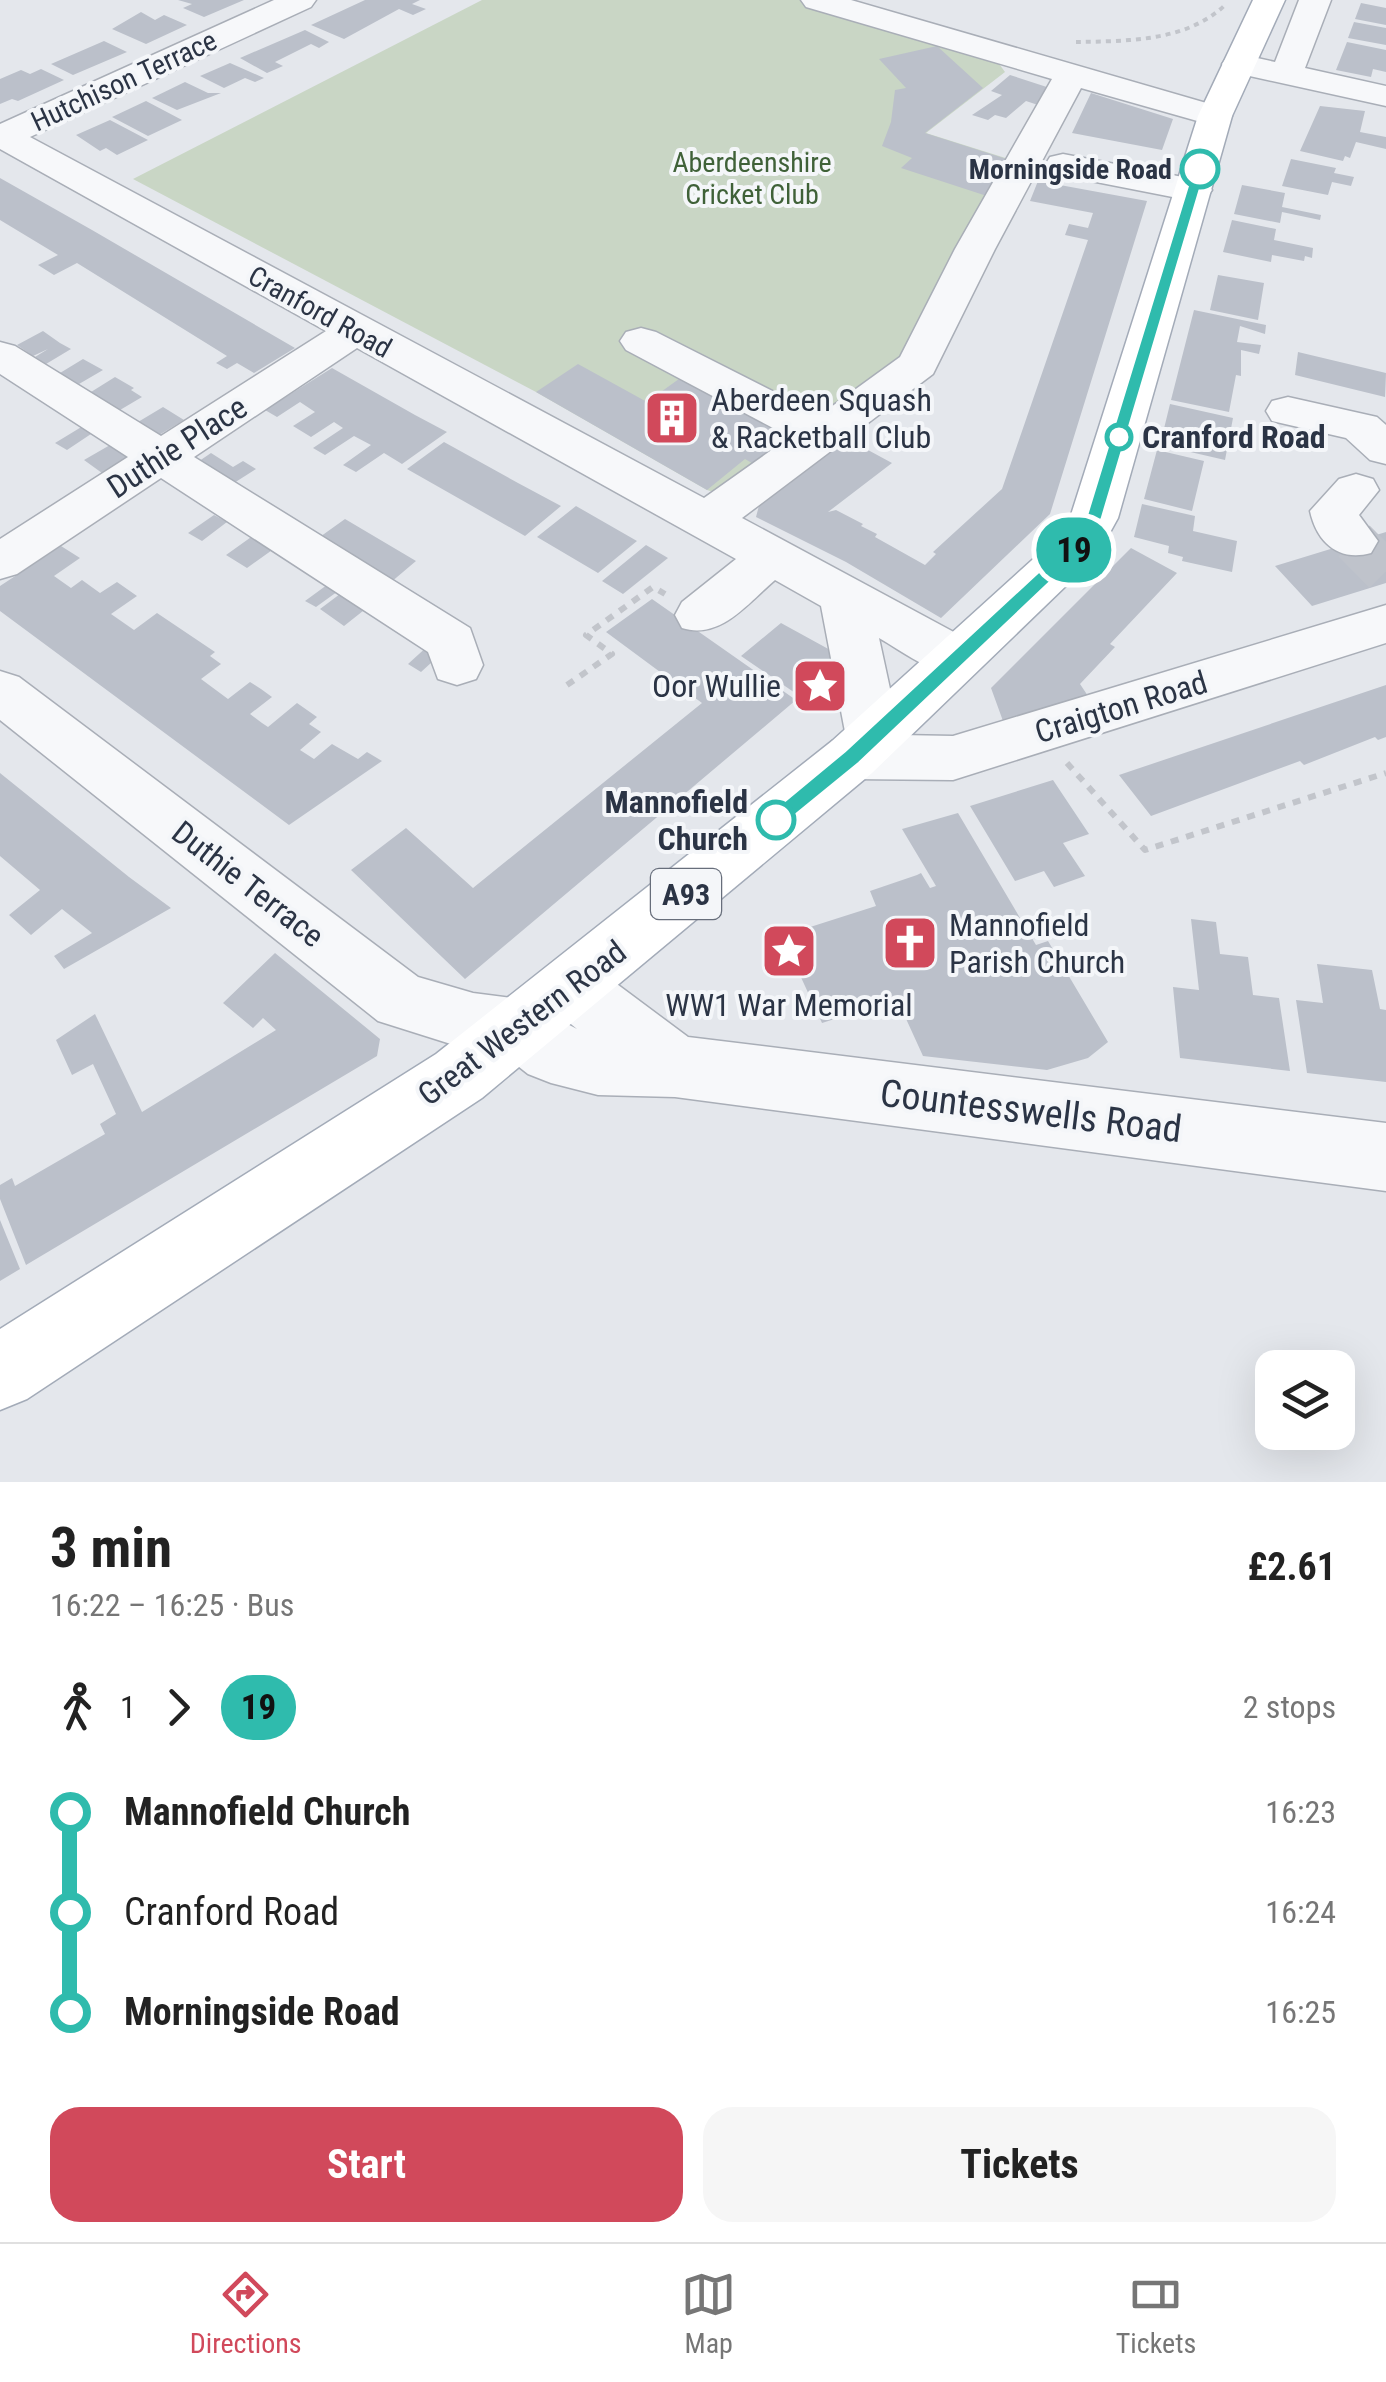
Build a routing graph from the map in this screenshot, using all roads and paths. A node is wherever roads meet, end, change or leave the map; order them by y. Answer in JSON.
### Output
{"nodes":[{"id":1,"x":300,"y":0,"type":"edge"},
{"id":2,"x":817,"y":0,"type":"edge"},
{"id":3,"x":1226,"y":0,"type":"edge"},
{"id":4,"x":1269,"y":0,"type":"edge"},
{"id":5,"x":1315,"y":0,"type":"edge"},
{"id":6,"x":1071,"y":58,"type":"junction"},
{"id":7,"x":1239,"y":64,"type":"junction"},
{"id":8,"x":1286,"y":75,"type":"junction"},
{"id":9,"x":1386,"y":96,"type":"edge"},
{"id":10,"x":1215,"y":116,"type":"junction"},
{"id":11,"x":2,"y":136,"type":"edge"},
{"id":12,"x":1063,"y":165,"type":"dead end"},
{"id":13,"x":1194,"y":190,"type":"junction"},
{"id":14,"x":354,"y":332,"type":"junction"},
{"id":15,"x":641,"y":341,"type":"dead end"},
{"id":16,"x":0,"y":355,"type":"edge"},
{"id":17,"x":1288,"y":411,"type":"dead end"},
{"id":18,"x":823,"y":436,"type":"junction"},
{"id":19,"x":1386,"y":449,"type":"edge"},
{"id":20,"x":158,"y":458,"type":"junction"},
{"id":21,"x":1356,"y":490,"type":"dead end"},
{"id":22,"x":706,"y":520,"type":"junction"},
{"id":23,"x":1354,"y":542,"type":"tunnel mouth"},
{"id":24,"x":772,"y":556,"type":"junction"},
{"id":25,"x":0,"y":562,"type":"edge"},
{"id":26,"x":844,"y":596,"type":"junction"},
{"id":27,"x":700,"y":616,"type":"joint"},
{"id":28,"x":1386,"y":624,"type":"edge"},
{"id":29,"x":958,"y":658,"type":"junction"},
{"id":30,"x":457,"y":664,"type":"dead end"},
{"id":31,"x":567,"y":685,"type":"dead end"},
{"id":32,"x":0,"y":691,"type":"edge"},
{"id":33,"x":1040,"y":732,"type":"junction"},
{"id":34,"x":862,"y":747,"type":"junction"},
{"id":35,"x":1386,"y":773,"type":"edge"},
{"id":36,"x":572,"y":988,"type":"junction"},
{"id":37,"x":519,"y":1029,"type":"junction"},
{"id":38,"x":675,"y":1066,"type":"junction"},
{"id":39,"x":1386,"y":1157,"type":"edge"},
{"id":40,"x":0,"y":1372,"type":"edge"}],
"edges":[{"from":1,"to":11,"type":"street","name":"Hutchison Terrace"},
{"from":2,"to":6,"type":"street"},
{"from":3,"to":6,"type":"path"},
{"from":4,"to":7,"type":"main road","number":"A93"},
{"from":5,"to":8,"type":"street"},
{"from":6,"to":10,"type":"street"},
{"from":6,"to":18,"type":"street"},
{"from":7,"to":8,"type":"street"},
{"from":7,"to":10,"type":"main road","number":"A93"},
{"from":8,"to":9,"type":"street"},
{"from":10,"to":13,"type":"main road","number":"A93"},
{"from":11,"to":14,"type":"street","name":"Cranford Road"},
{"from":12,"to":13,"type":"street"},
{"from":13,"to":29,"type":"main road","name":"Great Western Road","number":"A93"},
{"from":14,"to":20,"type":"street","name":"Duthie Place"},
{"from":14,"to":22,"type":"street","name":"Cranford Road"},
{"from":15,"to":18,"type":"street"},
{"from":16,"to":20,"type":"street"},
{"from":17,"to":19,"type":"street"},
{"from":18,"to":22,"type":"street"},
{"from":20,"to":25,"type":"street","name":"Duthie Place"},
{"from":20,"to":30,"type":"street"},
{"from":21,"to":23,"type":"street"},
{"from":22,"to":24,"type":"street","name":"Cranford Road"},
{"from":24,"to":26,"type":"street","name":"Cranford Road"},
{"from":24,"to":27,"type":"street"},
{"from":26,"to":29,"type":"street","name":"Cranford Road"},
{"from":26,"to":34,"type":"street"},
{"from":27,"to":31,"type":"path"},
{"from":28,"to":33,"type":"street","name":"Craigton Road"},
{"from":29,"to":34,"type":"main road","name":"Great Western Road","number":"A93"},
{"from":32,"to":37,"type":"street","name":"Duthie Terrace"},
{"from":33,"to":34,"type":"street","name":"Craigton Road"},
{"from":33,"to":35,"type":"path"},
{"from":34,"to":36,"type":"main road","name":"Great Western Road","number":"A93"},
{"from":36,"to":37,"type":"main road","name":"Great Western Road","number":"A93"},
{"from":36,"to":38,"type":"street","name":"Countesswells Road"},
{"from":37,"to":38,"type":"street","name":"Countesswells Road"},
{"from":37,"to":40,"type":"main road","name":"Great Western Road","number":"A93"},
{"from":38,"to":39,"type":"street","name":"Countesswells Road"}]}
